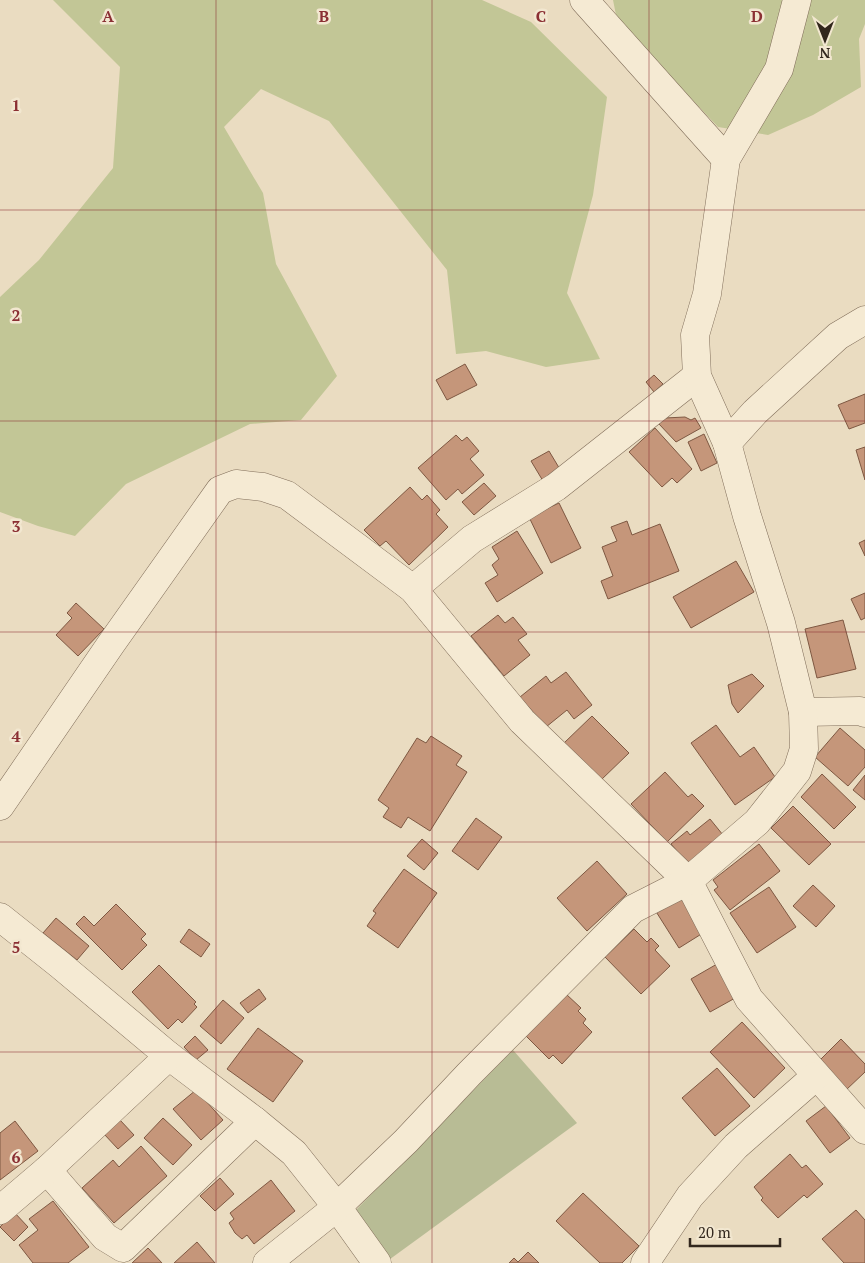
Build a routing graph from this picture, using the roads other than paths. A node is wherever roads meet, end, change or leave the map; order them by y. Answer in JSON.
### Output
{"nodes":[{"id":1,"x":584,"y":0,"type":"edge"},
{"id":2,"x":797,"y":0,"type":"edge"},
{"id":3,"x":726,"y":159,"type":"junction"},
{"id":4,"x":865,"y":320,"type":"edge"},
{"id":5,"x":696,"y":376,"type":"junction"},
{"id":6,"x":727,"y":443,"type":"junction"},
{"id":7,"x":413,"y":589,"type":"junction"},
{"id":8,"x":803,"y":712,"type":"junction"},
{"id":9,"x":865,"y":713,"type":"edge"},
{"id":10,"x":0,"y":806,"type":"edge"},
{"id":11,"x":688,"y":881,"type":"junction"},
{"id":12,"x":0,"y":917,"type":"edge"},
{"id":13,"x":169,"y":1056,"type":"junction"},
{"id":14,"x":816,"y":1076,"type":"junction"},
{"id":15,"x":255,"y":1121,"type":"junction"},
{"id":16,"x":865,"y":1130,"type":"edge"},
{"id":17,"x":47,"y":1170,"type":"junction"},
{"id":18,"x":336,"y":1207,"type":"junction"},
{"id":19,"x":0,"y":1210,"type":"edge"},
{"id":20,"x":267,"y":1263,"type":"edge"},
{"id":21,"x":377,"y":1263,"type":"edge"},
{"id":22,"x":645,"y":1263,"type":"edge"}],
"edges":[{"from":1,"to":3,"type":"street"},
{"from":2,"to":3,"type":"street"},
{"from":3,"to":5,"type":"street"},
{"from":4,"to":6,"type":"street"},
{"from":5,"to":6,"type":"street"},
{"from":5,"to":7,"type":"street"},
{"from":6,"to":8,"type":"street"},
{"from":7,"to":10,"type":"street"},
{"from":7,"to":11,"type":"street"},
{"from":8,"to":9,"type":"street"},
{"from":8,"to":11,"type":"street"},
{"from":11,"to":14,"type":"street"},
{"from":11,"to":18,"type":"street"},
{"from":12,"to":13,"type":"street"},
{"from":13,"to":15,"type":"street"},
{"from":13,"to":17,"type":"street"},
{"from":14,"to":16,"type":"street"},
{"from":14,"to":22,"type":"street"},
{"from":15,"to":17,"type":"street"},
{"from":15,"to":18,"type":"street"},
{"from":17,"to":19,"type":"street"},
{"from":18,"to":20,"type":"street"},
{"from":18,"to":21,"type":"street"}]}
